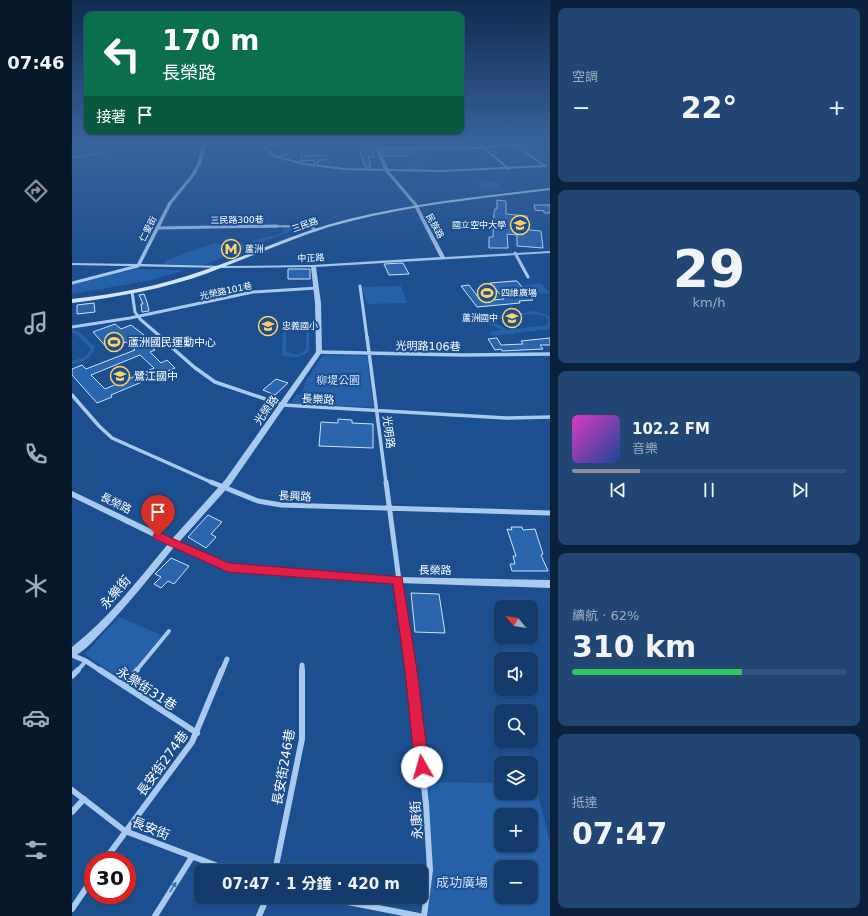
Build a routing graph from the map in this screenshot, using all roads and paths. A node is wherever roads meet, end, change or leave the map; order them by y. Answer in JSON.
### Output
{"nodes":[{"id":1,"x":186,"y":185,"type":"edge"},
{"id":2,"x":398,"y":185,"type":"edge"},
{"id":3,"x":550,"y":188,"type":"edge"},
{"id":4,"x":416,"y":206,"type":"junction"},
{"id":5,"x":158,"y":228,"type":"junction"},
{"id":6,"x":314,"y":229,"type":"junction"},
{"id":7,"x":550,"y":252,"type":"edge"},
{"id":8,"x":515,"y":253,"type":"junction"},
{"id":9,"x":443,"y":258,"type":"junction"},
{"id":10,"x":72,"y":264,"type":"edge"},
{"id":11,"x":138,"y":266,"type":"junction"},
{"id":12,"x":313,"y":266,"type":"junction"},
{"id":13,"x":214,"y":267,"type":"junction"},
{"id":14,"x":528,"y":277,"type":"dead end"},
{"id":15,"x":72,"y":283,"type":"edge"},
{"id":16,"x":360,"y":286,"type":"dead end"},
{"id":17,"x":317,"y":288,"type":"junction"},
{"id":18,"x":132,"y":292,"type":"junction"},
{"id":19,"x":72,"y":300,"type":"edge"},
{"id":20,"x":138,"y":316,"type":"junction"},
{"id":21,"x":72,"y":327,"type":"edge"},
{"id":22,"x":319,"y":352,"type":"junction"},
{"id":23,"x":370,"y":354,"type":"junction"},
{"id":24,"x":550,"y":354,"type":"edge"},
{"id":25,"x":72,"y":395,"type":"edge"},
{"id":26,"x":283,"y":405,"type":"junction"},
{"id":27,"x":377,"y":411,"type":"junction"},
{"id":28,"x":550,"y":417,"type":"edge"},
{"id":29,"x":223,"y":487,"type":"junction"},
{"id":30,"x":72,"y":494,"type":"edge"},
{"id":31,"x":389,"y":508,"type":"junction"},
{"id":32,"x":550,"y":513,"type":"edge"},
{"id":33,"x":173,"y":543,"type":"junction"},
{"id":34,"x":398,"y":580,"type":"junction"},
{"id":35,"x":550,"y":584,"type":"edge"},
{"id":36,"x":169,"y":632,"type":"dead end"},
{"id":37,"x":72,"y":654,"type":"edge"},
{"id":38,"x":226,"y":659,"type":"dead end"},
{"id":39,"x":86,"y":661,"type":"junction"},
{"id":40,"x":302,"y":666,"type":"dead end"},
{"id":41,"x":72,"y":676,"type":"edge"},
{"id":42,"x":124,"y":686,"type":"junction"},
{"id":43,"x":197,"y":733,"type":"junction"},
{"id":44,"x":72,"y":790,"type":"edge"},
{"id":45,"x":84,"y":799,"type":"junction"},
{"id":46,"x":72,"y":812,"type":"edge"},
{"id":47,"x":125,"y":831,"type":"junction"},
{"id":48,"x":110,"y":852,"type":"edge"},
{"id":49,"x":192,"y":857,"type":"junction"},
{"id":50,"x":212,"y":864,"type":"edge"},
{"id":51,"x":276,"y":864,"type":"edge"},
{"id":52,"x":84,"y":891,"type":"edge"},
{"id":53,"x":264,"y":904,"type":"edge"},
{"id":54,"x":358,"y":904,"type":"edge"},
{"id":55,"x":72,"y":909,"type":"edge"},
{"id":56,"x":155,"y":916,"type":"edge"},
{"id":57,"x":259,"y":916,"type":"edge"},
{"id":58,"x":419,"y":916,"type":"edge"},
{"id":59,"x":424,"y":916,"type":"edge"}],
"edges":[{"from":1,"to":5,"type":"street","name":"仁愛街"},
{"from":2,"to":4,"type":"street","name":"民族路"},
{"from":3,"to":4,"type":"main road","name":"三民路"},
{"from":4,"to":6,"type":"main road","name":"三民路"},
{"from":4,"to":9,"type":"street","name":"民族路"},
{"from":5,"to":6,"type":"street","name":"三民路300巷"},
{"from":5,"to":11,"type":"street","name":"仁愛街"},
{"from":6,"to":13,"type":"main road","name":"三民路"},
{"from":7,"to":8,"type":"street","name":"中正路"},
{"from":8,"to":9,"type":"street","name":"中正路"},
{"from":8,"to":14,"type":"street"},
{"from":9,"to":12,"type":"street","name":"中正路"},
{"from":10,"to":11,"type":"street","name":"中正路"},
{"from":11,"to":13,"type":"street","name":"中正路"},
{"from":11,"to":15,"type":"street"},
{"from":12,"to":13,"type":"street","name":"中正路"},
{"from":12,"to":17,"type":"street"},
{"from":13,"to":18,"type":"main road","name":"三民路"},
{"from":13,"to":19,"type":"main road","name":"三民路"},
{"from":16,"to":23,"type":"street","name":"光明路"},
{"from":17,"to":20,"type":"street","name":"光榮路101巷"},
{"from":17,"to":22,"type":"street"},
{"from":18,"to":19,"type":"main road","name":"三民路"},
{"from":18,"to":20,"type":"street"},
{"from":20,"to":21,"type":"street","name":"光榮路101巷"},
{"from":20,"to":26,"type":"street","name":"長樂路"},
{"from":22,"to":23,"type":"street","name":"光明路106巷"},
{"from":22,"to":26,"type":"street","name":"光榮路"},
{"from":23,"to":24,"type":"street","name":"光明路106巷"},
{"from":23,"to":27,"type":"street","name":"光明路"},
{"from":25,"to":29,"type":"street","name":"長興路"},
{"from":26,"to":27,"type":"street","name":"長樂路"},
{"from":26,"to":29,"type":"street","name":"光榮路"},
{"from":27,"to":28,"type":"street","name":"長樂路"},
{"from":27,"to":31,"type":"street","name":"光明路"},
{"from":29,"to":31,"type":"street","name":"長興路"},
{"from":29,"to":33,"type":"street","name":"光榮路"},
{"from":30,"to":33,"type":"street","name":"長榮路"},
{"from":31,"to":32,"type":"street","name":"長興路"},
{"from":31,"to":34,"type":"street","name":"光明路"},
{"from":33,"to":34,"type":"street","name":"長榮路"},
{"from":33,"to":37,"type":"street","name":"永樂街"},
{"from":34,"to":35,"type":"street","name":"長榮路"},
{"from":34,"to":59,"type":"street","name":"永康街"},
{"from":36,"to":42,"type":"street"},
{"from":37,"to":39,"type":"street","name":"永樂街31巷"},
{"from":38,"to":43,"type":"street","name":"長安街274巷"},
{"from":39,"to":41,"type":"street"},
{"from":39,"to":42,"type":"street","name":"永樂街31巷"},
{"from":40,"to":51,"type":"street","name":"長安街246巷"},
{"from":42,"to":43,"type":"street","name":"永樂街31巷"},
{"from":43,"to":47,"type":"street","name":"長安街274巷"},
{"from":44,"to":45,"type":"street","name":"長安街"},
{"from":45,"to":46,"type":"street"},
{"from":45,"to":47,"type":"street","name":"長安街"},
{"from":47,"to":48,"type":"street","name":"長安街274巷"},
{"from":47,"to":49,"type":"street","name":"長安街"},
{"from":49,"to":50,"type":"street","name":"長安街"},
{"from":56,"to":49,"type":"street","one_way":true},
{"from":52,"to":55,"type":"street"},
{"from":53,"to":57,"type":"street"},
{"from":54,"to":58,"type":"street"}]}
